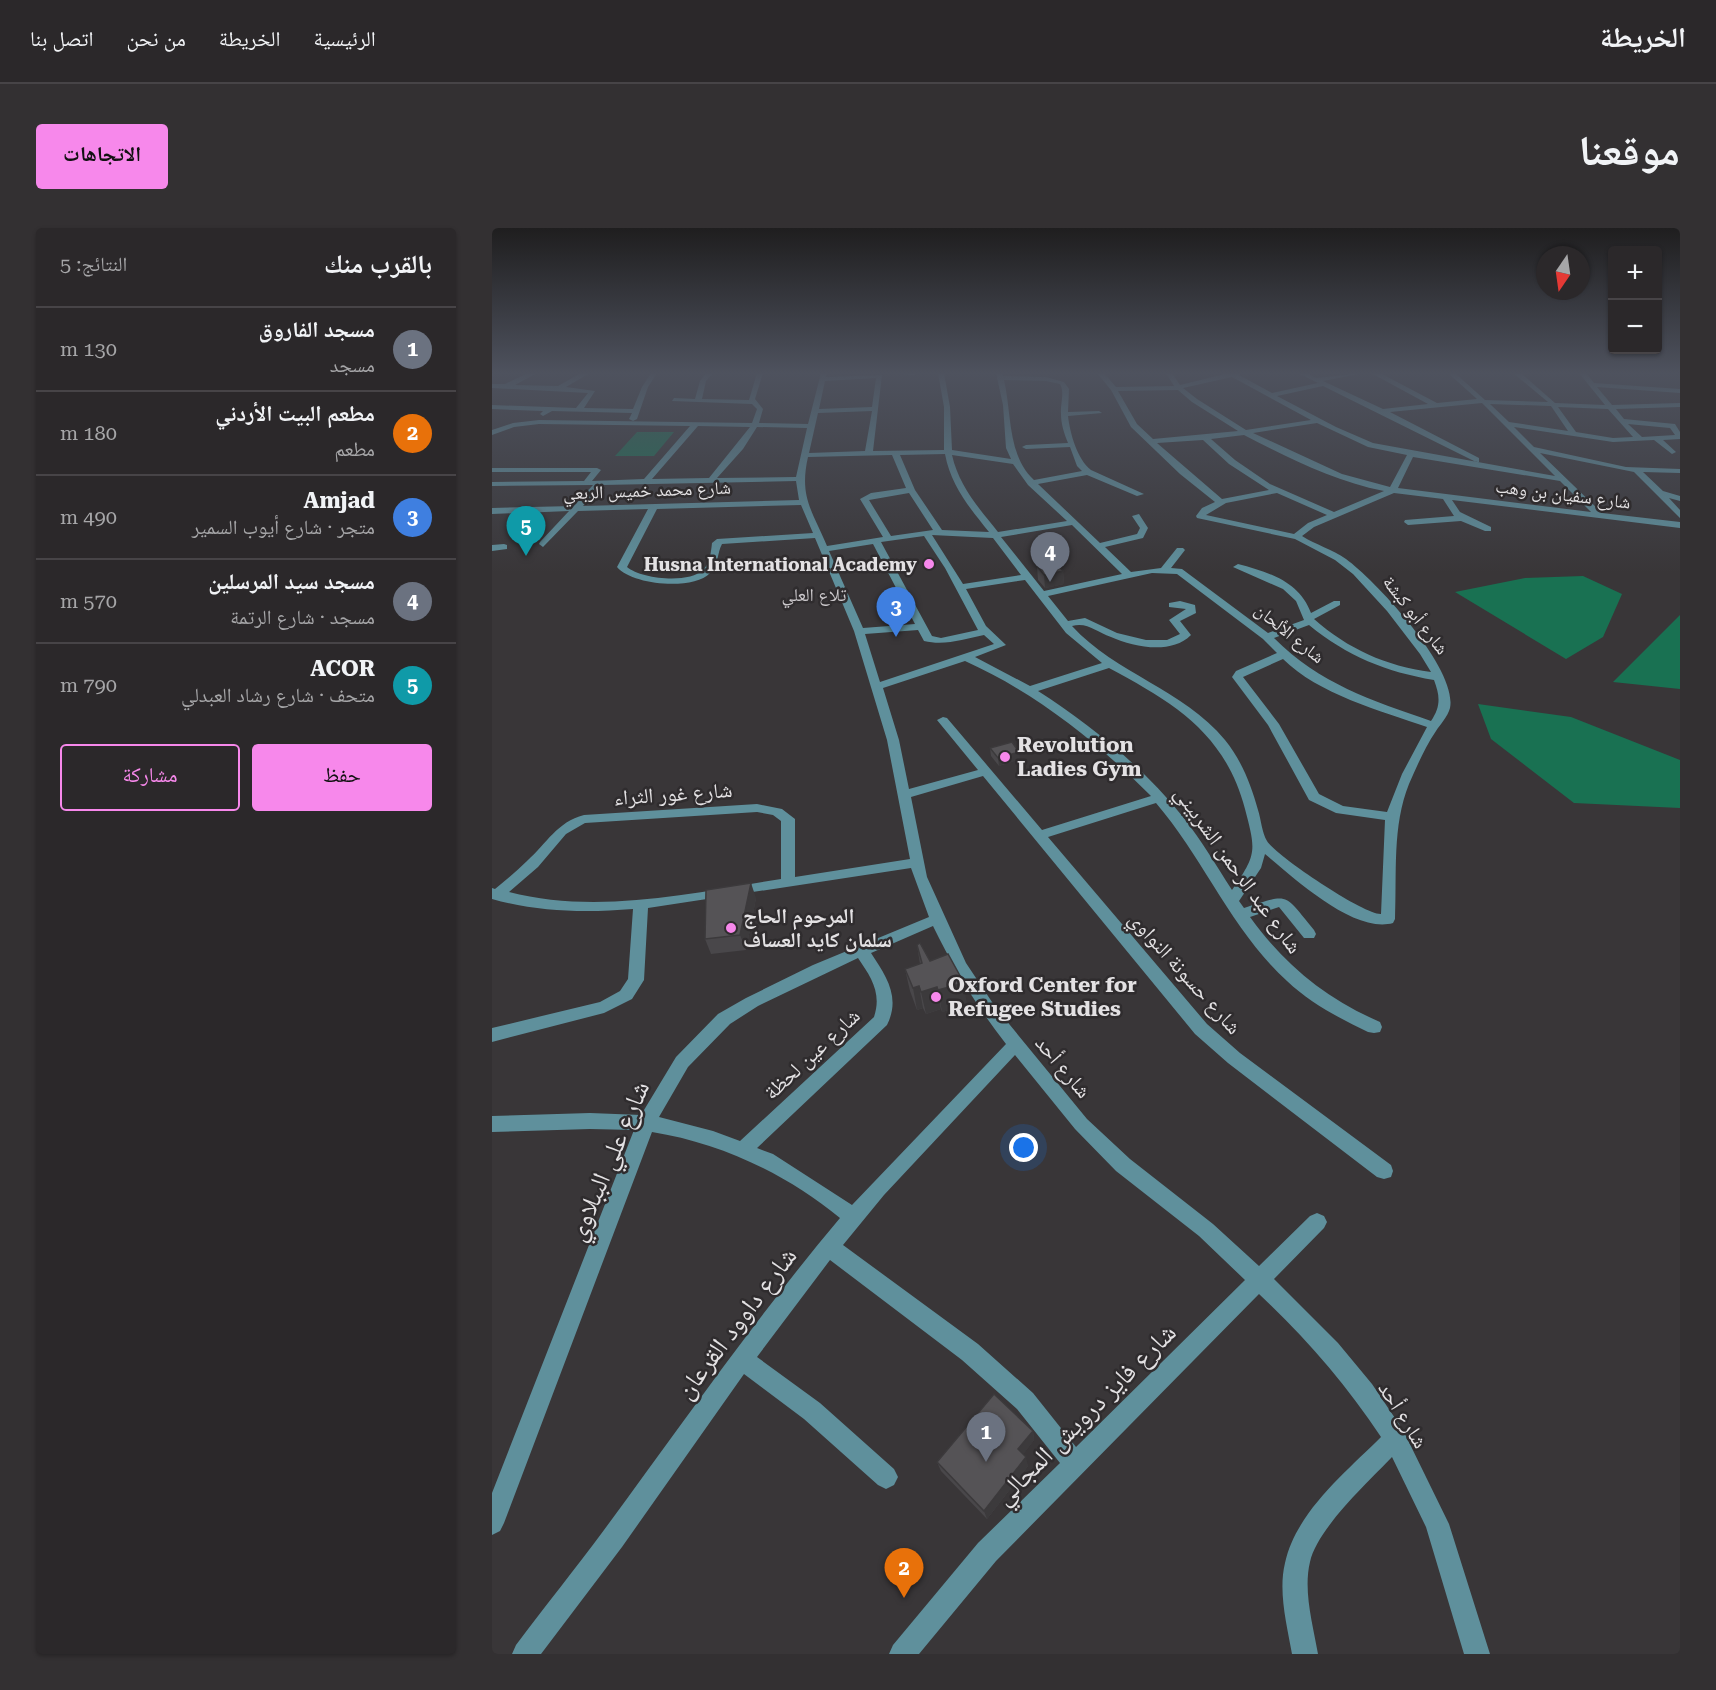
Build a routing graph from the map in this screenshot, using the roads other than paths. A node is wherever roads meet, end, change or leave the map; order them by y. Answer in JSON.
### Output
{"nodes":[{"id":1,"x":1657,"y":439,"type":"edge"},
{"id":2,"x":682,"y":440,"type":"edge"},
{"id":3,"x":746,"y":440,"type":"edge"},
{"id":4,"x":808,"y":440,"type":"edge"},
{"id":5,"x":871,"y":440,"type":"edge"},
{"id":6,"x":948,"y":440,"type":"edge"},
{"id":7,"x":1009,"y":440,"type":"edge"},
{"id":8,"x":1070,"y":440,"type":"edge"},
{"id":9,"x":1172,"y":440,"type":"edge"},
{"id":10,"x":1207,"y":440,"type":"edge"},
{"id":11,"x":1263,"y":440,"type":"edge"},
{"id":12,"x":1359,"y":440,"type":"edge"},
{"id":13,"x":1438,"y":440,"type":"edge"},
{"id":14,"x":1521,"y":440,"type":"edge"},
{"id":15,"x":1610,"y":440,"type":"edge"},
{"id":16,"x":1642,"y":440,"type":"joint"},
{"id":17,"x":1649,"y":440,"type":"edge"},
{"id":18,"x":1153,"y":441,"type":"joint"},
{"id":19,"x":1071,"y":444,"type":"junction"},
{"id":20,"x":1026,"y":447,"type":"dead end"},
{"id":21,"x":1530,"y":449,"type":"junction"},
{"id":22,"x":948,"y":452,"type":"junction"},
{"id":23,"x":1671,"y":452,"type":"dead end"},
{"id":24,"x":869,"y":453,"type":"junction"},
{"id":25,"x":895,"y":453,"type":"junction"},
{"id":26,"x":1411,"y":454,"type":"junction"},
{"id":27,"x":1551,"y":454,"type":"junction"},
{"id":28,"x":806,"y":455,"type":"junction"},
{"id":29,"x":1562,"y":455,"type":"junction"},
{"id":30,"x":1539,"y":458,"type":"junction"},
{"id":31,"x":1015,"y":462,"type":"junction"},
{"id":32,"x":1487,"y":465,"type":"junction"},
{"id":33,"x":492,"y":470,"type":"edge"},
{"id":34,"x":1637,"y":470,"type":"junction"},
{"id":35,"x":1680,"y":471,"type":"edge"},
{"id":36,"x":1088,"y":472,"type":"junction"},
{"id":37,"x":1560,"y":478,"type":"junction"},
{"id":38,"x":799,"y":479,"type":"junction"},
{"id":39,"x":711,"y":480,"type":"junction"},
{"id":40,"x":646,"y":481,"type":"junction"},
{"id":41,"x":586,"y":483,"type":"junction"},
{"id":42,"x":600,"y":483,"type":"junction"},
{"id":43,"x":1031,"y":483,"type":"junction"},
{"id":44,"x":492,"y":484,"type":"edge"},
{"id":45,"x":911,"y":490,"type":"junction"},
{"id":46,"x":1393,"y":490,"type":"junction"},
{"id":47,"x":1276,"y":491,"type":"junction"},
{"id":48,"x":1660,"y":493,"type":"junction"},
{"id":49,"x":1140,"y":494,"type":"dead end"},
{"id":50,"x":1447,"y":497,"type":"junction"},
{"id":51,"x":1680,"y":499,"type":"edge"},
{"id":52,"x":803,"y":502,"type":"junction"},
{"id":53,"x":1221,"y":503,"type":"junction"},
{"id":54,"x":654,"y":506,"type":"junction"},
{"id":55,"x":577,"y":509,"type":"junction"},
{"id":56,"x":492,"y":511,"type":"edge"},
{"id":57,"x":1334,"y":515,"type":"junction"},
{"id":58,"x":1599,"y":515,"type":"junction"},
{"id":59,"x":1680,"y":515,"type":"edge"},
{"id":60,"x":1136,"y":516,"type":"dead end"},
{"id":61,"x":1463,"y":518,"type":"junction"},
{"id":62,"x":1074,"y":522,"type":"junction"},
{"id":63,"x":1408,"y":522,"type":"dead end"},
{"id":64,"x":1680,"y":525,"type":"edge"},
{"id":65,"x":1488,"y":529,"type":"dead end"},
{"id":66,"x":926,"y":532,"type":"junction"},
{"id":67,"x":939,"y":532,"type":"junction"},
{"id":68,"x":995,"y":535,"type":"junction"},
{"id":69,"x":1297,"y":537,"type":"junction"},
{"id":70,"x":888,"y":538,"type":"junction"},
{"id":71,"x":875,"y":540,"type":"junction"},
{"id":72,"x":819,"y":542,"type":"junction"},
{"id":73,"x":543,"y":544,"type":"dead end"},
{"id":74,"x":1098,"y":546,"type":"junction"},
{"id":75,"x":504,"y":547,"type":"dead end"},
{"id":76,"x":492,"y":548,"type":"edge"},
{"id":77,"x":1180,"y":550,"type":"dead end"},
{"id":78,"x":1238,"y":567,"type":"dead end"},
{"id":79,"x":1165,"y":569,"type":"junction"},
{"id":80,"x":1129,"y":575,"type":"junction"},
{"id":81,"x":1026,"y":577,"type":"junction"},
{"id":82,"x":959,"y":587,"type":"junction"},
{"id":83,"x":1042,"y":594,"type":"junction"},
{"id":84,"x":1337,"y":603,"type":"dead end"},
{"id":85,"x":1172,"y":605,"type":"dead end"},
{"id":86,"x":1310,"y":620,"type":"junction"},
{"id":87,"x":1065,"y":626,"type":"junction"},
{"id":88,"x":920,"y":627,"type":"junction"},
{"id":89,"x":859,"y":631,"type":"junction"},
{"id":90,"x":985,"y":632,"type":"junction"},
{"id":91,"x":1267,"y":637,"type":"junction"},
{"id":92,"x":1283,"y":655,"type":"junction"},
{"id":93,"x":965,"y":657,"type":"junction"},
{"id":94,"x":1110,"y":664,"type":"junction"},
{"id":95,"x":1439,"y":677,"type":"junction"},
{"id":96,"x":876,"y":687,"type":"junction"},
{"id":97,"x":1029,"y":690,"type":"junction"},
{"id":98,"x":943,"y":720,"type":"dead end"},
{"id":99,"x":1434,"y":726,"type":"junction"},
{"id":100,"x":986,"y":771,"type":"junction"},
{"id":101,"x":904,"y":795,"type":"junction"},
{"id":102,"x":1159,"y":798,"type":"junction"},
{"id":103,"x":1392,"y":817,"type":"junction"},
{"id":104,"x":1040,"y":835,"type":"junction"},
{"id":105,"x":1261,"y":844,"type":"junction"},
{"id":106,"x":916,"y":863,"type":"junction"},
{"id":107,"x":788,"y":883,"type":"junction"},
{"id":108,"x":495,"y":894,"type":"edge"},
{"id":109,"x":1232,"y":900,"type":"junction"},
{"id":110,"x":641,"y":904,"type":"junction"},
{"id":111,"x":1242,"y":915,"type":"junction"},
{"id":112,"x":937,"y":919,"type":"junction"},
{"id":113,"x":1309,"y":933,"type":"dead end"},
{"id":114,"x":861,"y":950,"type":"junction"},
{"id":115,"x":1374,"y":1027,"type":"dead end"},
{"id":116,"x":492,"y":1035,"type":"edge"},
{"id":117,"x":1015,"y":1045,"type":"junction"},
{"id":118,"x":492,"y":1124,"type":"edge"},
{"id":119,"x":645,"y":1124,"type":"junction"},
{"id":120,"x":744,"y":1149,"type":"junction"},
{"id":121,"x":1384,"y":1171,"type":"dead end"},
{"id":122,"x":853,"y":1217,"type":"junction"},
{"id":123,"x":1317,"y":1222,"type":"dead end"},
{"id":124,"x":829,"y":1247,"type":"junction"},
{"id":125,"x":1259,"y":1279,"type":"junction"},
{"id":126,"x":741,"y":1359,"type":"junction"},
{"id":127,"x":1395,"y":1438,"type":"junction"},
{"id":128,"x":1075,"y":1463,"type":"junction"},
{"id":129,"x":886,"y":1477,"type":"dead end"},
{"id":130,"x":492,"y":1523,"type":"edge"},
{"id":131,"x":525,"y":1654,"type":"edge"},
{"id":132,"x":902,"y":1654,"type":"edge"},
{"id":133,"x":1305,"y":1654,"type":"edge"},
{"id":134,"x":1477,"y":1654,"type":"edge"}],
"edges":[{"from":1,"to":23,"type":"street"},
{"from":2,"to":40,"type":"street"},
{"from":3,"to":39,"type":"street"},
{"from":4,"to":28,"type":"street","name":"شارع أحد"},
{"from":5,"to":24,"type":"street"},
{"from":6,"to":22,"type":"street"},
{"from":7,"to":31,"type":"street"},
{"from":8,"to":19,"type":"street"},
{"from":9,"to":18,"type":"street"},
{"from":10,"to":47,"type":"street"},
{"from":11,"to":46,"type":"street","name":"شارع سفيان بن وهب"},
{"from":12,"to":26,"type":"street"},
{"from":13,"to":32,"type":"street"},
{"from":14,"to":21,"type":"street"},
{"from":15,"to":16,"type":"street"},
{"from":16,"to":17,"type":"street"},
{"from":18,"to":53,"type":"street"},
{"from":19,"to":20,"type":"street"},
{"from":19,"to":36,"type":"street"},
{"from":21,"to":27,"type":"street"},
{"from":21,"to":29,"type":"street"},
{"from":21,"to":30,"type":"street"},
{"from":22,"to":25,"type":"street"},
{"from":22,"to":31,"type":"street"},
{"from":22,"to":68,"type":"street"},
{"from":24,"to":25,"type":"street"},
{"from":24,"to":28,"type":"street"},
{"from":25,"to":45,"type":"street"},
{"from":26,"to":32,"type":"street"},
{"from":26,"to":46,"type":"street"},
{"from":27,"to":29,"type":"street"},
{"from":27,"to":30,"type":"street"},
{"from":28,"to":38,"type":"street","name":"شارع أحد"},
{"from":29,"to":34,"type":"street"},
{"from":30,"to":37,"type":"street"},
{"from":31,"to":43,"type":"street"},
{"from":32,"to":37,"type":"street"},
{"from":33,"to":41,"type":"street"},
{"from":34,"to":35,"type":"street"},
{"from":34,"to":48,"type":"street"},
{"from":36,"to":43,"type":"street"},
{"from":36,"to":49,"type":"street"},
{"from":37,"to":58,"type":"street"},
{"from":38,"to":39,"type":"street"},
{"from":38,"to":52,"type":"street","name":"شارع أحد"},
{"from":39,"to":40,"type":"street"},
{"from":40,"to":42,"type":"street"},
{"from":41,"to":42,"type":"street"},
{"from":41,"to":44,"type":"street"},
{"from":42,"to":55,"type":"street"},
{"from":43,"to":62,"type":"street"},
{"from":45,"to":67,"type":"street"},
{"from":45,"to":70,"type":"street"},
{"from":46,"to":50,"type":"street","name":"شارع سفيان بن وهب"},
{"from":46,"to":57,"type":"street"},
{"from":47,"to":53,"type":"street"},
{"from":47,"to":57,"type":"street"},
{"from":48,"to":51,"type":"street"},
{"from":48,"to":59,"type":"street"},
{"from":50,"to":58,"type":"street","name":"شارع سفيان بن وهب"},
{"from":50,"to":61,"type":"street"},
{"from":52,"to":54,"type":"street","name":"شارع محمد خميس الربعي"},
{"from":52,"to":72,"type":"street","name":"شارع أحد"},
{"from":53,"to":69,"type":"street","name":"شارع أبو كبشة"},
{"from":54,"to":55,"type":"street","name":"شارع محمد خميس الربعي"},
{"from":54,"to":72,"type":"street"},
{"from":55,"to":56,"type":"street","name":"شارع محمد خميس الربعي"},
{"from":55,"to":73,"type":"street"},
{"from":57,"to":69,"type":"street"},
{"from":58,"to":64,"type":"street","name":"شارع سفيان بن وهب"},
{"from":60,"to":74,"type":"street"},
{"from":61,"to":63,"type":"street"},
{"from":61,"to":65,"type":"street"},
{"from":62,"to":68,"type":"street"},
{"from":62,"to":74,"type":"street"},
{"from":66,"to":67,"type":"street"},
{"from":66,"to":70,"type":"street"},
{"from":66,"to":82,"type":"street"},
{"from":67,"to":68,"type":"street"},
{"from":68,"to":81,"type":"street"},
{"from":69,"to":95,"type":"street","name":"شارع أبو كبشة"},
{"from":70,"to":71,"type":"street"},
{"from":71,"to":72,"type":"street"},
{"from":71,"to":88,"type":"street"},
{"from":72,"to":89,"type":"street","name":"شارع أحد"},
{"from":74,"to":80,"type":"street"},
{"from":75,"to":76,"type":"street"},
{"from":77,"to":79,"type":"street"},
{"from":78,"to":86,"type":"street"},
{"from":79,"to":80,"type":"street"},
{"from":79,"to":91,"type":"street","name":"شارع الألحان"},
{"from":80,"to":83,"type":"street"},
{"from":81,"to":82,"type":"street"},
{"from":81,"to":83,"type":"street"},
{"from":82,"to":90,"type":"street"},
{"from":83,"to":87,"type":"street"},
{"from":84,"to":86,"type":"street"},
{"from":85,"to":87,"type":"street"},
{"from":86,"to":91,"type":"street"},
{"from":86,"to":95,"type":"street"},
{"from":87,"to":94,"type":"street"},
{"from":88,"to":89,"type":"street"},
{"from":88,"to":90,"type":"street"},
{"from":89,"to":96,"type":"street","name":"شارع أحد"},
{"from":90,"to":93,"type":"street"},
{"from":91,"to":92,"type":"street","name":"شارع الألحان"},
{"from":92,"to":99,"type":"street","name":"شارع الألحان"},
{"from":92,"to":103,"type":"street"},
{"from":93,"to":96,"type":"street"},
{"from":93,"to":97,"type":"street","name":"شارع عبد الرحمن الشربيني"},
{"from":94,"to":97,"type":"street"},
{"from":94,"to":105,"type":"street"},
{"from":95,"to":99,"type":"street","name":"شارع أبو كبشة"},
{"from":96,"to":101,"type":"street","name":"شارع أحد"},
{"from":97,"to":102,"type":"street","name":"شارع عبد الرحمن الشربيني"},
{"from":98,"to":100,"type":"street","name":"شارع حسونة النواوي"},
{"from":99,"to":103,"type":"street","name":"شارع أبو كبشة"},
{"from":100,"to":101,"type":"street"},
{"from":100,"to":104,"type":"street","name":"شارع حسونة النواوي"},
{"from":101,"to":106,"type":"street","name":"شارع أحد"},
{"from":102,"to":104,"type":"street"},
{"from":102,"to":109,"type":"street","name":"شارع عبد الرحمن الشربيني"},
{"from":103,"to":105,"type":"street","name":"شارع أبو كبشة"},
{"from":104,"to":121,"type":"street","name":"شارع حسونة النواوي"},
{"from":105,"to":109,"type":"street"},
{"from":106,"to":107,"type":"street"},
{"from":106,"to":112,"type":"street","name":"شارع أحد"},
{"from":107,"to":108,"type":"street","name":"شارع غور الثراء"},
{"from":107,"to":110,"type":"street"},
{"from":108,"to":110,"type":"street"},
{"from":109,"to":111,"type":"street","name":"شارع عبد الرحمن الشربيني"},
{"from":110,"to":116,"type":"street"},
{"from":111,"to":113,"type":"street"},
{"from":111,"to":115,"type":"street","name":"شارع عبد الرحمن الشربيني"},
{"from":112,"to":114,"type":"street","name":"شارع علي الببلاوي"},
{"from":112,"to":117,"type":"street","name":"شارع أحد"},
{"from":114,"to":119,"type":"street","name":"شارع علي الببلاوي"},
{"from":114,"to":120,"type":"street","name":"شارع عين لحظة"},
{"from":117,"to":122,"type":"street","name":"شارع داوود القرعان"},
{"from":117,"to":125,"type":"street","name":"شارع أحد"},
{"from":118,"to":119,"type":"street"},
{"from":119,"to":120,"type":"street"},
{"from":119,"to":130,"type":"street","name":"شارع علي الببلاوي"},
{"from":120,"to":122,"type":"street"},
{"from":122,"to":124,"type":"street","name":"شارع داوود القرعان"},
{"from":123,"to":125,"type":"street","name":"شارع فايز درويش المجالي"},
{"from":124,"to":126,"type":"street","name":"شارع داوود القرعان"},
{"from":124,"to":128,"type":"street"},
{"from":125,"to":127,"type":"street","name":"شارع أحد"},
{"from":125,"to":128,"type":"street","name":"شارع فايز درويش المجالي"},
{"from":126,"to":129,"type":"street"},
{"from":126,"to":131,"type":"street","name":"شارع داوود القرعان"},
{"from":127,"to":133,"type":"street"},
{"from":127,"to":134,"type":"street","name":"شارع أحد"},
{"from":128,"to":132,"type":"street","name":"شارع فايز درويش المجالي"}]}
